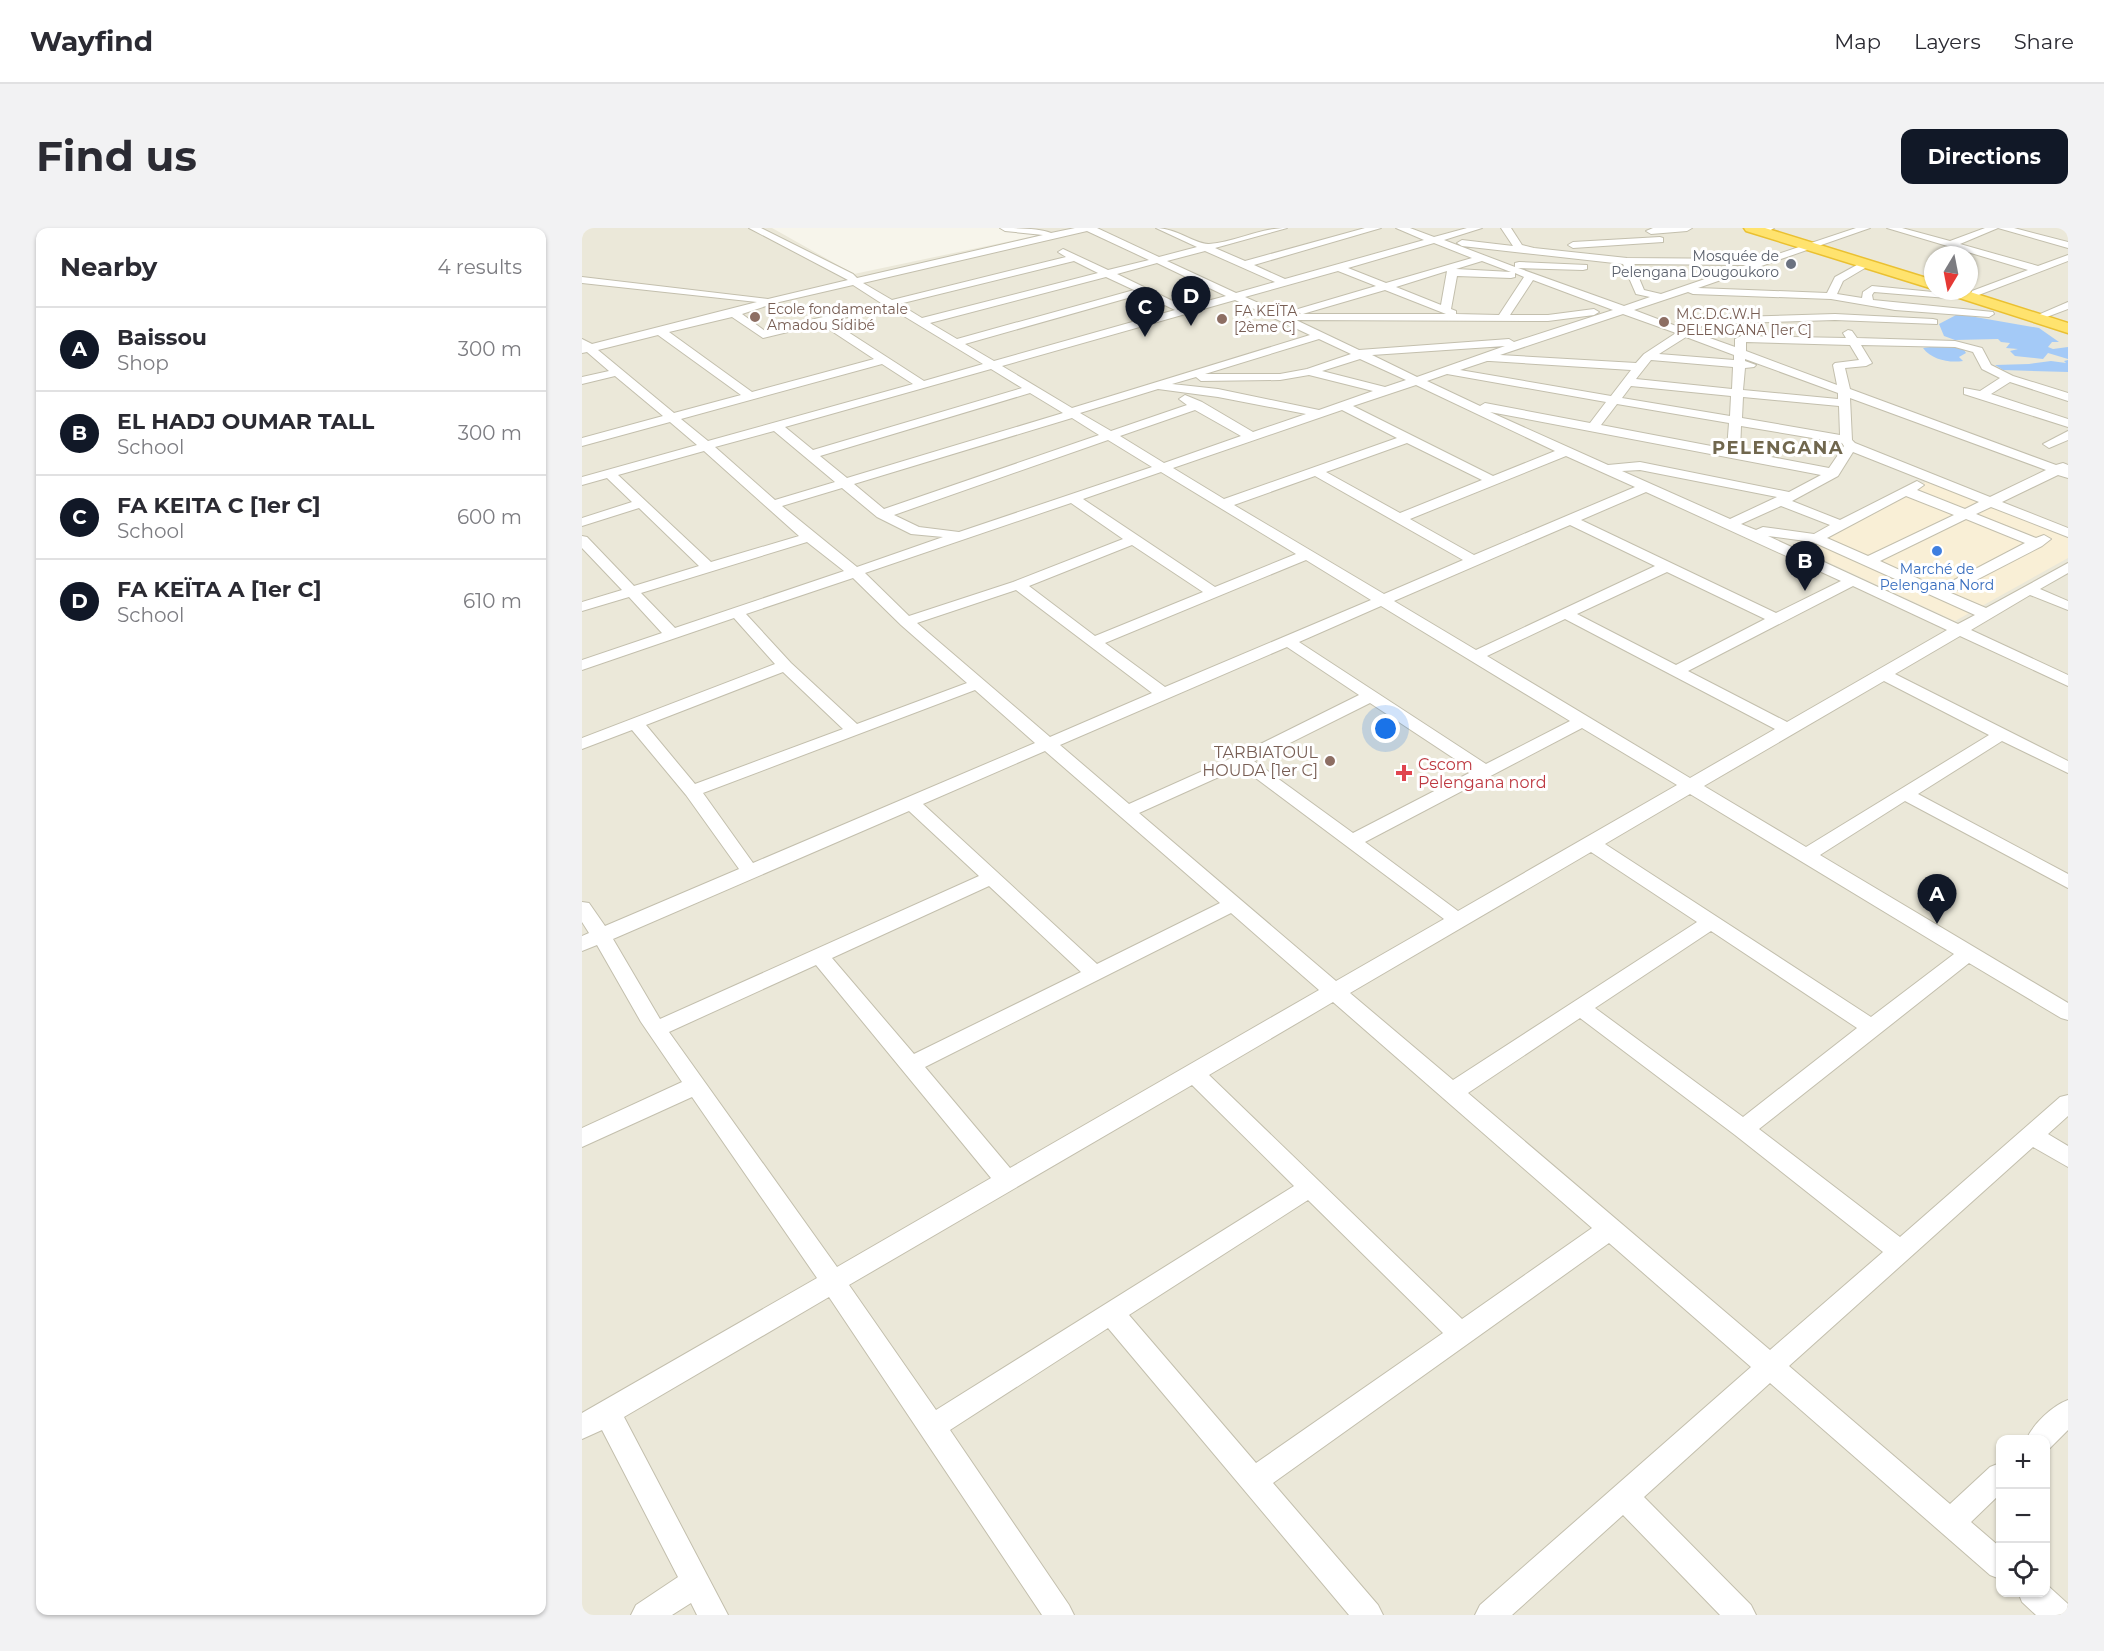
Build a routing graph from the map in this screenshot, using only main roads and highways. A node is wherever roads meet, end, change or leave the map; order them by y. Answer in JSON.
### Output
{"nodes":[{"id":1,"x":1751,"y":228,"type":"edge"},
{"id":2,"x":1768,"y":228,"type":"edge"},
{"id":3,"x":1816,"y":245,"type":"junction"},
{"id":4,"x":1924,"y":276,"type":"edge"},
{"id":5,"x":1924,"y":282,"type":"edge"},
{"id":6,"x":1978,"y":296,"type":"edge"},
{"id":7,"x":2041,"y":316,"type":"junction"},
{"id":8,"x":2068,"y":321,"type":"edge"},
{"id":9,"x":2068,"y":328,"type":"edge"}],
"edges":[{"from":1,"to":3,"type":"highway"},
{"from":2,"to":3,"type":"highway"},
{"from":3,"to":4,"type":"highway"},
{"from":3,"to":5,"type":"highway"},
{"from":6,"to":7,"type":"highway"},
{"from":7,"to":8,"type":"highway"},
{"from":7,"to":9,"type":"highway"}]}
